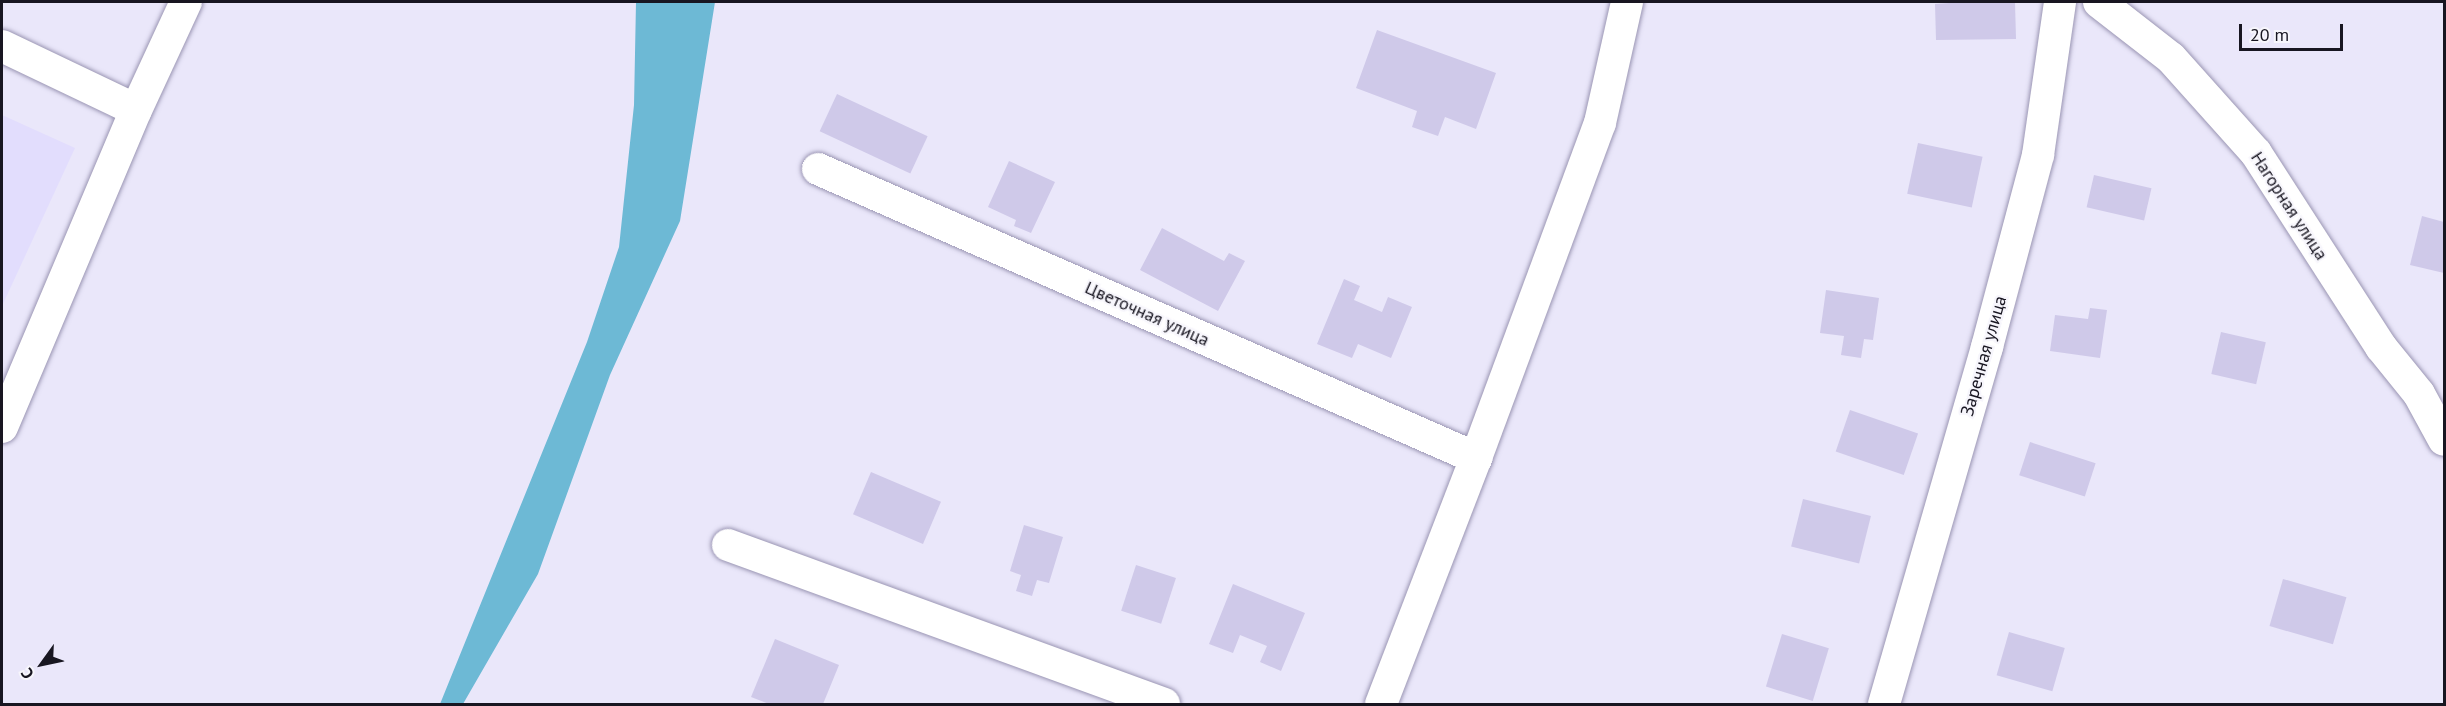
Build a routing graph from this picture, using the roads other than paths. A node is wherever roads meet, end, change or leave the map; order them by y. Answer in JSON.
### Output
{"nodes":[{"id":1,"x":186,"y":2,"type":"edge"},
{"id":2,"x":1627,"y":2,"type":"edge"},
{"id":3,"x":2060,"y":2,"type":"edge"},
{"id":4,"x":2099,"y":2,"type":"edge"},
{"id":5,"x":2,"y":46,"type":"edge"},
{"id":6,"x":136,"y":110,"type":"junction"},
{"id":7,"x":818,"y":169,"type":"dead end"},
{"id":8,"x":2,"y":428,"type":"edge"},
{"id":9,"x":2445,"y":440,"type":"edge"},
{"id":10,"x":1476,"y":458,"type":"junction"},
{"id":11,"x":728,"y":545,"type":"dead end"},
{"id":12,"x":1164,"y":705,"type":"edge"},
{"id":13,"x":1381,"y":705,"type":"edge"},
{"id":14,"x":1884,"y":705,"type":"edge"}],
"edges":[{"from":1,"to":6,"type":"street"},
{"from":2,"to":10,"type":"street"},
{"from":3,"to":14,"type":"street","name":"Заречная улица"},
{"from":4,"to":9,"type":"street","name":"Нагорная улица"},
{"from":5,"to":6,"type":"street"},
{"from":6,"to":8,"type":"street"},
{"from":7,"to":10,"type":"street","name":"Цветочная улица"},
{"from":10,"to":13,"type":"street"},
{"from":11,"to":12,"type":"street"}]}
